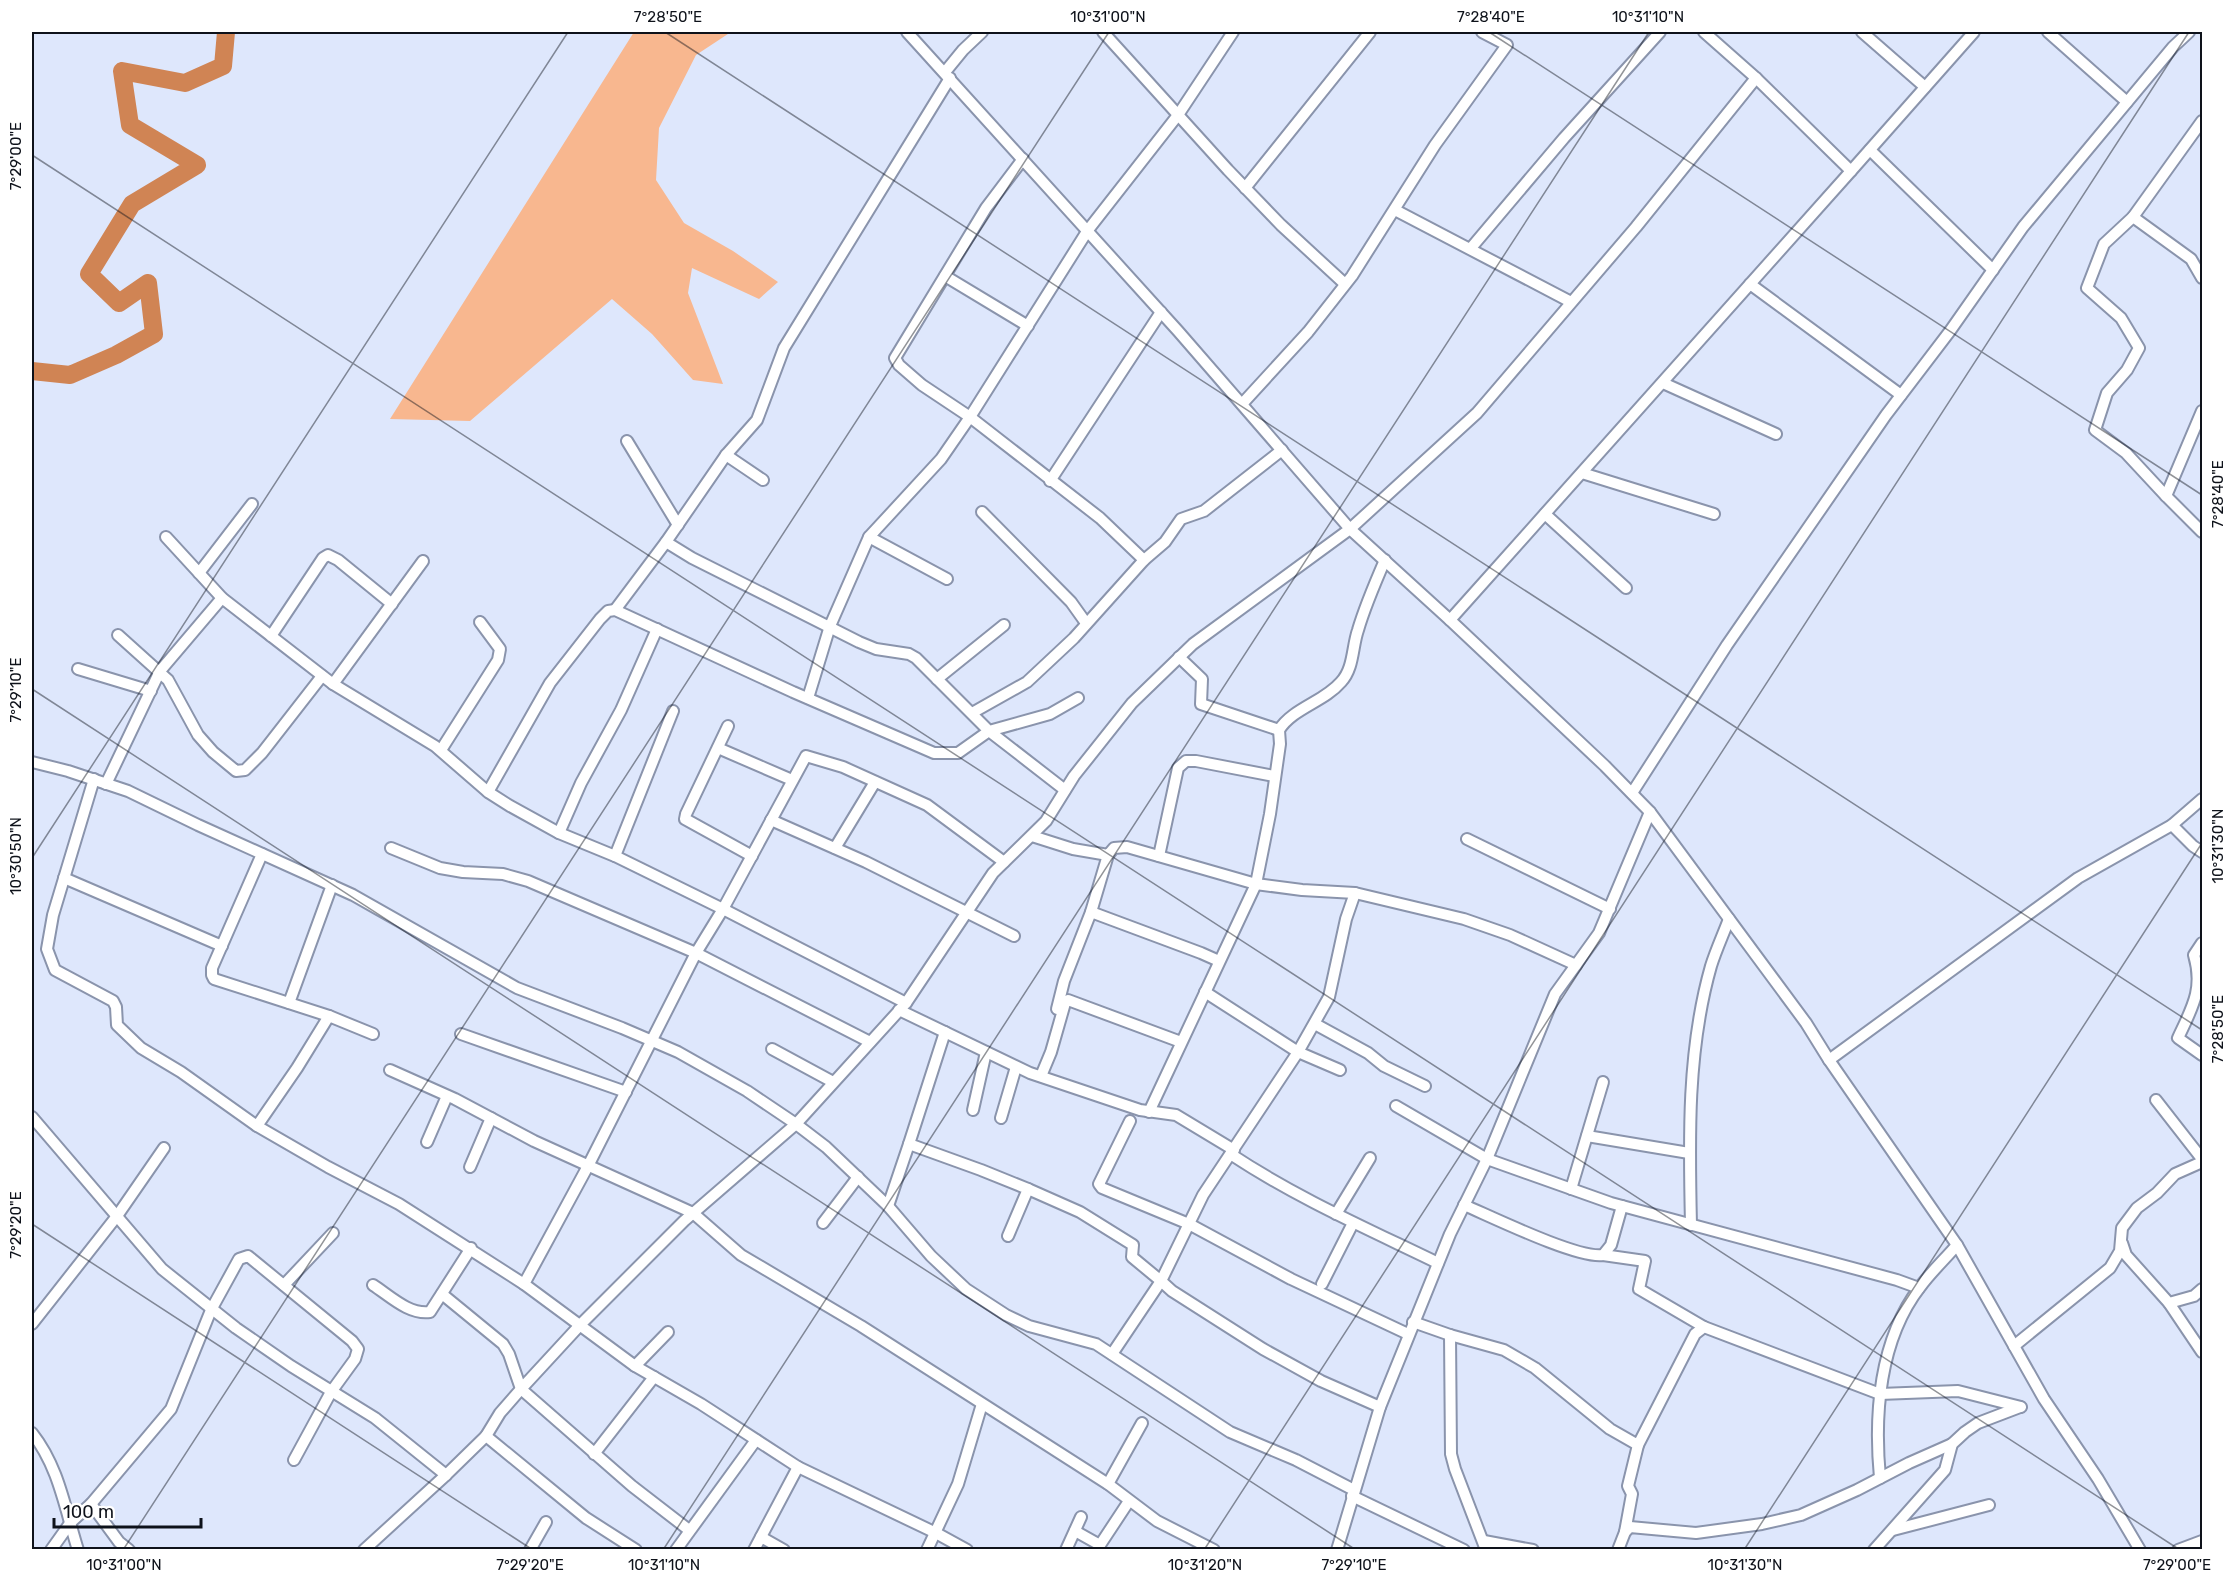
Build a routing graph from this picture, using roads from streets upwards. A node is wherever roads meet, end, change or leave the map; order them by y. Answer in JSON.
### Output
{"nodes":[{"id":1,"x":907,"y":32,"type":"edge"},
{"id":2,"x":982,"y":32,"type":"edge"},
{"id":3,"x":1103,"y":32,"type":"edge"},
{"id":4,"x":1233,"y":32,"type":"edge"},
{"id":5,"x":1370,"y":32,"type":"edge"},
{"id":6,"x":1482,"y":32,"type":"edge"},
{"id":7,"x":1660,"y":32,"type":"edge"},
{"id":8,"x":1704,"y":32,"type":"edge"},
{"id":9,"x":1862,"y":32,"type":"edge"},
{"id":10,"x":1974,"y":32,"type":"edge"},
{"id":11,"x":2048,"y":32,"type":"edge"},
{"id":12,"x":2189,"y":32,"type":"edge"},
{"id":13,"x":947,"y":75,"type":"junction"},
{"id":14,"x":1756,"y":78,"type":"junction"},
{"id":15,"x":1925,"y":87,"type":"junction"},
{"id":16,"x":2127,"y":102,"type":"junction"},
{"id":17,"x":1178,"y":115,"type":"junction"},
{"id":18,"x":2202,"y":121,"type":"edge"},
{"id":19,"x":1870,"y":150,"type":"junction"},
{"id":20,"x":1023,"y":159,"type":"junction"},
{"id":21,"x":1851,"y":171,"type":"junction"},
{"id":22,"x":1245,"y":188,"type":"junction"},
{"id":23,"x":1395,"y":210,"type":"junction"},
{"id":24,"x":2133,"y":217,"type":"junction"},
{"id":25,"x":1088,"y":230,"type":"junction"},
{"id":26,"x":1471,"y":248,"type":"junction"},
{"id":27,"x":1993,"y":270,"type":"junction"},
{"id":28,"x":2201,"y":270,"type":"edge"},
{"id":29,"x":945,"y":276,"type":"junction"},
{"id":30,"x":1345,"y":284,"type":"junction"},
{"id":31,"x":1750,"y":284,"type":"junction"},
{"id":32,"x":1571,"y":302,"type":"junction"},
{"id":33,"x":1161,"y":312,"type":"junction"},
{"id":34,"x":1028,"y":326,"type":"junction"},
{"id":35,"x":1662,"y":383,"type":"junction"},
{"id":36,"x":1901,"y":395,"type":"junction"},
{"id":37,"x":1242,"y":404,"type":"junction"},
{"id":38,"x":2202,"y":415,"type":"edge"},
{"id":39,"x":970,"y":417,"type":"junction"},
{"id":40,"x":1776,"y":434,"type":"dead end"},
{"id":41,"x":627,"y":441,"type":"dead end"},
{"id":42,"x":1282,"y":450,"type":"junction"},
{"id":43,"x":726,"y":455,"type":"junction"},
{"id":44,"x":1582,"y":473,"type":"junction"},
{"id":45,"x":763,"y":480,"type":"dead end"},
{"id":46,"x":1050,"y":481,"type":"junction"},
{"id":47,"x":2166,"y":496,"type":"junction"},
{"id":48,"x":252,"y":504,"type":"dead end"},
{"id":49,"x":982,"y":512,"type":"dead end"},
{"id":50,"x":1714,"y":513,"type":"dead end"},
{"id":51,"x":1545,"y":514,"type":"junction"},
{"id":52,"x":678,"y":525,"type":"junction"},
{"id":53,"x":1350,"y":529,"type":"junction"},
{"id":54,"x":2202,"y":532,"type":"edge"},
{"id":55,"x":166,"y":537,"type":"dead end"},
{"id":56,"x":869,"y":537,"type":"junction"},
{"id":57,"x":666,"y":542,"type":"junction"},
{"id":58,"x":1144,"y":560,"type":"junction"},
{"id":59,"x":1385,"y":560,"type":"junction"},
{"id":60,"x":423,"y":561,"type":"dead end"},
{"id":61,"x":199,"y":573,"type":"junction"},
{"id":62,"x":947,"y":579,"type":"dead end"},
{"id":63,"x":1626,"y":588,"type":"dead end"},
{"id":64,"x":222,"y":598,"type":"junction"},
{"id":65,"x":392,"y":604,"type":"junction"},
{"id":66,"x":615,"y":610,"type":"junction"},
{"id":67,"x":1450,"y":620,"type":"junction"},
{"id":68,"x":480,"y":622,"type":"dead end"},
{"id":69,"x":1086,"y":623,"type":"junction"},
{"id":70,"x":1004,"y":625,"type":"dead end"},
{"id":71,"x":830,"y":626,"type":"junction"},
{"id":72,"x":657,"y":629,"type":"junction"},
{"id":73,"x":118,"y":635,"type":"dead end"},
{"id":74,"x":271,"y":636,"type":"junction"},
{"id":75,"x":1179,"y":657,"type":"junction"},
{"id":76,"x":78,"y":669,"type":"dead end"},
{"id":77,"x":160,"y":671,"type":"junction"},
{"id":78,"x":322,"y":676,"type":"junction"},
{"id":79,"x":938,"y":679,"type":"junction"},
{"id":80,"x":333,"y":684,"type":"junction"},
{"id":81,"x":151,"y":691,"type":"junction"},
{"id":82,"x":808,"y":698,"type":"junction"},
{"id":83,"x":1078,"y":698,"type":"dead end"},
{"id":84,"x":673,"y":711,"type":"dead end"},
{"id":85,"x":972,"y":713,"type":"junction"},
{"id":86,"x":728,"y":726,"type":"dead end"},
{"id":87,"x":1279,"y":730,"type":"junction"},
{"id":88,"x":989,"y":731,"type":"junction"},
{"id":89,"x":718,"y":748,"type":"junction"},
{"id":90,"x":441,"y":750,"type":"junction"},
{"id":91,"x":32,"y":762,"type":"edge"},
{"id":92,"x":1274,"y":776,"type":"junction"},
{"id":93,"x":94,"y":780,"type":"junction"},
{"id":94,"x":792,"y":780,"type":"junction"},
{"id":95,"x":875,"y":782,"type":"junction"},
{"id":96,"x":106,"y":784,"type":"junction"},
{"id":97,"x":1065,"y":790,"type":"junction"},
{"id":98,"x":488,"y":792,"type":"junction"},
{"id":99,"x":1632,"y":793,"type":"junction"},
{"id":100,"x":2202,"y":799,"type":"edge"},
{"id":101,"x":1650,"y":812,"type":"junction"},
{"id":102,"x":771,"y":820,"type":"junction"},
{"id":103,"x":2172,"y":825,"type":"junction"},
{"id":104,"x":559,"y":832,"type":"junction"},
{"id":105,"x":1032,"y":837,"type":"junction"},
{"id":106,"x":1467,"y":839,"type":"dead end"},
{"id":107,"x":391,"y":848,"type":"dead end"},
{"id":108,"x":835,"y":848,"type":"junction"},
{"id":109,"x":2202,"y":852,"type":"edge"},
{"id":110,"x":262,"y":854,"type":"junction"},
{"id":111,"x":1108,"y":855,"type":"junction"},
{"id":112,"x":615,"y":856,"type":"junction"},
{"id":113,"x":752,"y":856,"type":"junction"},
{"id":114,"x":1159,"y":856,"type":"junction"},
{"id":115,"x":1004,"y":862,"type":"junction"},
{"id":116,"x":64,"y":878,"type":"junction"},
{"id":117,"x":1256,"y":884,"type":"junction"},
{"id":118,"x":332,"y":885,"type":"junction"},
{"id":119,"x":1355,"y":893,"type":"junction"},
{"id":120,"x":723,"y":909,"type":"junction"},
{"id":121,"x":1610,"y":909,"type":"junction"},
{"id":122,"x":966,"y":912,"type":"junction"},
{"id":123,"x":1091,"y":912,"type":"junction"},
{"id":124,"x":1730,"y":919,"type":"junction"},
{"id":125,"x":1014,"y":936,"type":"dead end"},
{"id":126,"x":2202,"y":943,"type":"edge"},
{"id":127,"x":222,"y":946,"type":"junction"},
{"id":128,"x":696,"y":953,"type":"junction"},
{"id":129,"x":1219,"y":961,"type":"junction"},
{"id":130,"x":1576,"y":965,"type":"junction"},
{"id":131,"x":1205,"y":992,"type":"junction"},
{"id":132,"x":289,"y":1002,"type":"junction"},
{"id":133,"x":902,"y":1006,"type":"junction"},
{"id":134,"x":1057,"y":1010,"type":"dead end"},
{"id":135,"x":329,"y":1016,"type":"junction"},
{"id":136,"x":1316,"y":1024,"type":"junction"},
{"id":137,"x":945,"y":1032,"type":"junction"},
{"id":138,"x":373,"y":1034,"type":"dead end"},
{"id":139,"x":461,"y":1034,"type":"dead end"},
{"id":140,"x":651,"y":1041,"type":"junction"},
{"id":141,"x":870,"y":1042,"type":"junction"},
{"id":142,"x":1181,"y":1042,"type":"junction"},
{"id":143,"x":772,"y":1049,"type":"dead end"},
{"id":144,"x":986,"y":1052,"type":"junction"},
{"id":145,"x":1298,"y":1052,"type":"junction"},
{"id":146,"x":2202,"y":1054,"type":"edge"},
{"id":147,"x":1829,"y":1060,"type":"junction"},
{"id":148,"x":1016,"y":1067,"type":"junction"},
{"id":149,"x":390,"y":1070,"type":"dead end"},
{"id":150,"x":1340,"y":1070,"type":"dead end"},
{"id":151,"x":1041,"y":1076,"type":"junction"},
{"id":152,"x":833,"y":1082,"type":"junction"},
{"id":153,"x":1603,"y":1082,"type":"dead end"},
{"id":154,"x":1425,"y":1086,"type":"dead end"},
{"id":155,"x":626,"y":1092,"type":"junction"},
{"id":156,"x":447,"y":1096,"type":"junction"},
{"id":157,"x":2156,"y":1100,"type":"dead end"},
{"id":158,"x":1396,"y":1106,"type":"dead end"},
{"id":159,"x":973,"y":1110,"type":"dead end"},
{"id":160,"x":1149,"y":1112,"type":"junction"},
{"id":161,"x":32,"y":1117,"type":"edge"},
{"id":162,"x":491,"y":1118,"type":"junction"},
{"id":163,"x":1001,"y":1118,"type":"dead end"},
{"id":164,"x":1130,"y":1121,"type":"dead end"},
{"id":165,"x":796,"y":1124,"type":"junction"},
{"id":166,"x":257,"y":1126,"type":"junction"},
{"id":167,"x":1587,"y":1136,"type":"junction"},
{"id":168,"x":427,"y":1142,"type":"dead end"},
{"id":169,"x":909,"y":1144,"type":"junction"},
{"id":170,"x":164,"y":1148,"type":"dead end"},
{"id":171,"x":1233,"y":1153,"type":"junction"},
{"id":172,"x":1689,"y":1153,"type":"junction"},
{"id":173,"x":1370,"y":1158,"type":"dead end"},
{"id":174,"x":1487,"y":1159,"type":"junction"},
{"id":175,"x":2202,"y":1160,"type":"edge"},
{"id":176,"x":588,"y":1166,"type":"junction"},
{"id":177,"x":470,"y":1167,"type":"dead end"},
{"id":178,"x":858,"y":1177,"type":"junction"},
{"id":179,"x":1571,"y":1189,"type":"junction"},
{"id":180,"x":1028,"y":1190,"type":"junction"},
{"id":181,"x":1464,"y":1205,"type":"junction"},
{"id":182,"x":888,"y":1206,"type":"junction"},
{"id":183,"x":1622,"y":1206,"type":"junction"},
{"id":184,"x":693,"y":1213,"type":"junction"},
{"id":185,"x":1336,"y":1214,"type":"junction"},
{"id":186,"x":117,"y":1216,"type":"junction"},
{"id":187,"x":823,"y":1223,"type":"dead end"},
{"id":188,"x":1353,"y":1223,"type":"junction"},
{"id":189,"x":1189,"y":1224,"type":"junction"},
{"id":190,"x":1691,"y":1225,"type":"junction"},
{"id":191,"x":333,"y":1233,"type":"dead end"},
{"id":192,"x":1008,"y":1236,"type":"dead end"},
{"id":193,"x":2121,"y":1241,"type":"junction"},
{"id":194,"x":1957,"y":1245,"type":"junction"},
{"id":195,"x":471,"y":1248,"type":"junction"},
{"id":196,"x":1603,"y":1255,"type":"junction"},
{"id":197,"x":1438,"y":1263,"type":"junction"},
{"id":198,"x":1161,"y":1281,"type":"junction"},
{"id":199,"x":524,"y":1284,"type":"junction"},
{"id":200,"x":1322,"y":1284,"type":"dead end"},
{"id":201,"x":284,"y":1285,"type":"junction"},
{"id":202,"x":373,"y":1286,"type":"dead end"},
{"id":203,"x":1919,"y":1288,"type":"junction"},
{"id":204,"x":2202,"y":1289,"type":"edge"},
{"id":205,"x":442,"y":1294,"type":"junction"},
{"id":206,"x":2169,"y":1303,"type":"junction"},
{"id":207,"x":212,"y":1310,"type":"junction"},
{"id":208,"x":1413,"y":1322,"type":"junction"},
{"id":209,"x":32,"y":1324,"type":"edge"},
{"id":210,"x":581,"y":1324,"type":"junction"},
{"id":211,"x":1704,"y":1327,"type":"junction"},
{"id":212,"x":668,"y":1332,"type":"dead end"},
{"id":213,"x":1408,"y":1334,"type":"junction"},
{"id":214,"x":1450,"y":1335,"type":"junction"},
{"id":215,"x":2014,"y":1346,"type":"junction"},
{"id":216,"x":2202,"y":1352,"type":"edge"},
{"id":217,"x":1112,"y":1354,"type":"junction"},
{"id":218,"x":636,"y":1366,"type":"junction"},
{"id":219,"x":654,"y":1377,"type":"junction"},
{"id":220,"x":521,"y":1389,"type":"junction"},
{"id":221,"x":331,"y":1392,"type":"junction"},
{"id":222,"x":1880,"y":1394,"type":"junction"},
{"id":223,"x":982,"y":1404,"type":"junction"},
{"id":224,"x":1380,"y":1407,"type":"junction"},
{"id":225,"x":1142,"y":1423,"type":"dead end"},
{"id":226,"x":32,"y":1433,"type":"edge"},
{"id":227,"x":486,"y":1436,"type":"junction"},
{"id":228,"x":756,"y":1440,"type":"junction"},
{"id":229,"x":1952,"y":1444,"type":"junction"},
{"id":230,"x":1638,"y":1445,"type":"junction"},
{"id":231,"x":594,"y":1454,"type":"junction"},
{"id":232,"x":294,"y":1460,"type":"dead end"},
{"id":233,"x":798,"y":1467,"type":"junction"},
{"id":234,"x":446,"y":1475,"type":"junction"},
{"id":235,"x":1880,"y":1478,"type":"junction"},
{"id":236,"x":1108,"y":1484,"type":"junction"},
{"id":237,"x":1353,"y":1493,"type":"junction"},
{"id":238,"x":1129,"y":1501,"type":"junction"},
{"id":239,"x":91,"y":1504,"type":"junction"},
{"id":240,"x":1989,"y":1505,"type":"dead end"},
{"id":241,"x":1081,"y":1517,"type":"dead end"},
{"id":242,"x":71,"y":1522,"type":"junction"},
{"id":243,"x":546,"y":1522,"type":"dead end"},
{"id":244,"x":690,"y":1530,"type":"junction"},
{"id":245,"x":1892,"y":1530,"type":"junction"},
{"id":246,"x":1075,"y":1531,"type":"junction"},
{"id":247,"x":1625,"y":1532,"type":"junction"},
{"id":248,"x":936,"y":1533,"type":"junction"},
{"id":249,"x":761,"y":1538,"type":"junction"},
{"id":250,"x":2202,"y":1541,"type":"edge"},
{"id":251,"x":1485,"y":1545,"type":"edge"},
{"id":252,"x":368,"y":1548,"type":"edge"},
{"id":253,"x":51,"y":1550,"type":"edge"},
{"id":254,"x":78,"y":1550,"type":"edge"},
{"id":255,"x":129,"y":1550,"type":"edge"},
{"id":256,"x":530,"y":1550,"type":"edge"},
{"id":257,"x":636,"y":1550,"type":"edge"},
{"id":258,"x":676,"y":1550,"type":"edge"},
{"id":259,"x":754,"y":1550,"type":"edge"},
{"id":260,"x":784,"y":1550,"type":"edge"},
{"id":261,"x":927,"y":1550,"type":"edge"},
{"id":262,"x":967,"y":1550,"type":"edge"},
{"id":263,"x":1066,"y":1550,"type":"edge"},
{"id":264,"x":1214,"y":1550,"type":"edge"},
{"id":265,"x":1337,"y":1550,"type":"edge"},
{"id":266,"x":1464,"y":1550,"type":"edge"},
{"id":267,"x":1533,"y":1550,"type":"edge"},
{"id":268,"x":1618,"y":1550,"type":"edge"},
{"id":269,"x":1874,"y":1550,"type":"edge"},
{"id":270,"x":2140,"y":1550,"type":"edge"},
{"id":271,"x":2178,"y":1550,"type":"edge"}],
"edges":[{"from":1,"to":13,"type":"street"},
{"from":2,"to":13,"type":"street"},
{"from":3,"to":17,"type":"street"},
{"from":4,"to":17,"type":"street"},
{"from":5,"to":22,"type":"street"},
{"from":6,"to":23,"type":"street"},
{"from":7,"to":26,"type":"street"},
{"from":8,"to":14,"type":"street"},
{"from":9,"to":15,"type":"street"},
{"from":10,"to":15,"type":"street"},
{"from":11,"to":16,"type":"street"},
{"from":12,"to":16,"type":"street"},
{"from":13,"to":20,"type":"street"},
{"from":13,"to":43,"type":"street"},
{"from":14,"to":21,"type":"street"},
{"from":14,"to":32,"type":"street"},
{"from":15,"to":19,"type":"street"},
{"from":16,"to":27,"type":"street"},
{"from":17,"to":22,"type":"street"},
{"from":17,"to":25,"type":"street"},
{"from":18,"to":24,"type":"street"},
{"from":19,"to":21,"type":"street"},
{"from":19,"to":27,"type":"street"},
{"from":20,"to":25,"type":"street"},
{"from":20,"to":29,"type":"street"},
{"from":21,"to":31,"type":"street"},
{"from":22,"to":30,"type":"street"},
{"from":23,"to":26,"type":"street"},
{"from":23,"to":30,"type":"street"},
{"from":24,"to":28,"type":"street"},
{"from":24,"to":47,"type":"street"},
{"from":25,"to":33,"type":"street"},
{"from":25,"to":34,"type":"street"},
{"from":26,"to":32,"type":"street"},
{"from":27,"to":36,"type":"street"},
{"from":29,"to":34,"type":"street"},
{"from":29,"to":39,"type":"street"},
{"from":30,"to":37,"type":"street"},
{"from":31,"to":35,"type":"street"},
{"from":31,"to":36,"type":"street"},
{"from":32,"to":53,"type":"street"},
{"from":33,"to":37,"type":"street"},
{"from":33,"to":46,"type":"street"},
{"from":34,"to":39,"type":"street"},
{"from":35,"to":40,"type":"street"},
{"from":35,"to":44,"type":"street"},
{"from":36,"to":99,"type":"street"},
{"from":37,"to":42,"type":"street"},
{"from":38,"to":47,"type":"street"},
{"from":39,"to":46,"type":"street"},
{"from":39,"to":56,"type":"street"},
{"from":41,"to":52,"type":"street"},
{"from":42,"to":53,"type":"street"},
{"from":42,"to":58,"type":"street"},
{"from":43,"to":45,"type":"street"},
{"from":43,"to":52,"type":"street"},
{"from":44,"to":50,"type":"street"},
{"from":44,"to":51,"type":"street"},
{"from":46,"to":58,"type":"street"},
{"from":47,"to":54,"type":"street"},
{"from":48,"to":61,"type":"street"},
{"from":49,"to":69,"type":"street"},
{"from":51,"to":63,"type":"street"},
{"from":51,"to":67,"type":"street"},
{"from":52,"to":57,"type":"street"},
{"from":53,"to":59,"type":"street"},
{"from":53,"to":75,"type":"street"},
{"from":55,"to":61,"type":"street"},
{"from":56,"to":62,"type":"street"},
{"from":56,"to":71,"type":"street"},
{"from":57,"to":66,"type":"street"},
{"from":57,"to":71,"type":"street"},
{"from":58,"to":69,"type":"street"},
{"from":59,"to":67,"type":"street"},
{"from":59,"to":87,"type":"street"},
{"from":60,"to":65,"type":"street"},
{"from":61,"to":64,"type":"street"},
{"from":64,"to":74,"type":"street"},
{"from":64,"to":77,"type":"street"},
{"from":65,"to":74,"type":"street"},
{"from":65,"to":80,"type":"street"},
{"from":66,"to":72,"type":"street"},
{"from":66,"to":98,"type":"street"},
{"from":67,"to":99,"type":"street"},
{"from":68,"to":90,"type":"street"},
{"from":69,"to":85,"type":"street"},
{"from":70,"to":79,"type":"street"},
{"from":71,"to":79,"type":"street"},
{"from":71,"to":82,"type":"street"},
{"from":72,"to":82,"type":"street"},
{"from":72,"to":104,"type":"street"},
{"from":73,"to":77,"type":"street"},
{"from":74,"to":78,"type":"street"},
{"from":75,"to":87,"type":"street"},
{"from":75,"to":97,"type":"street"},
{"from":76,"to":81,"type":"street"},
{"from":77,"to":78,"type":"street"},
{"from":77,"to":81,"type":"street"},
{"from":78,"to":80,"type":"street"},
{"from":79,"to":85,"type":"street"},
{"from":80,"to":90,"type":"street"},
{"from":81,"to":96,"type":"street"},
{"from":82,"to":88,"type":"street"},
{"from":83,"to":88,"type":"street"},
{"from":84,"to":112,"type":"street"},
{"from":85,"to":88,"type":"street"},
{"from":86,"to":89,"type":"street"},
{"from":87,"to":92,"type":"street"},
{"from":88,"to":97,"type":"street"},
{"from":89,"to":94,"type":"street"},
{"from":89,"to":113,"type":"street"},
{"from":90,"to":98,"type":"street"},
{"from":91,"to":93,"type":"street"},
{"from":92,"to":114,"type":"street"},
{"from":92,"to":117,"type":"street"},
{"from":93,"to":96,"type":"street"},
{"from":93,"to":116,"type":"street"},
{"from":94,"to":95,"type":"street"},
{"from":94,"to":102,"type":"street"},
{"from":95,"to":108,"type":"street"},
{"from":95,"to":115,"type":"street"},
{"from":96,"to":110,"type":"street"},
{"from":97,"to":105,"type":"street"},
{"from":98,"to":104,"type":"street"},
{"from":99,"to":101,"type":"street"},
{"from":100,"to":103,"type":"street"},
{"from":101,"to":121,"type":"street"},
{"from":101,"to":124,"type":"street"},
{"from":102,"to":108,"type":"street"},
{"from":102,"to":113,"type":"street"},
{"from":103,"to":109,"type":"street"},
{"from":103,"to":147,"type":"street"},
{"from":104,"to":112,"type":"street"},
{"from":105,"to":111,"type":"street"},
{"from":105,"to":115,"type":"street"},
{"from":106,"to":121,"type":"street"},
{"from":107,"to":128,"type":"street"},
{"from":108,"to":122,"type":"street"},
{"from":110,"to":118,"type":"street"},
{"from":110,"to":127,"type":"street"},
{"from":111,"to":114,"type":"street"},
{"from":111,"to":123,"type":"street"},
{"from":112,"to":120,"type":"street"},
{"from":113,"to":120,"type":"street"},
{"from":114,"to":117,"type":"street"},
{"from":115,"to":122,"type":"street"},
{"from":116,"to":127,"type":"street"},
{"from":116,"to":166,"type":"street"},
{"from":117,"to":119,"type":"street"},
{"from":117,"to":129,"type":"street"},
{"from":118,"to":132,"type":"street"},
{"from":118,"to":140,"type":"street"},
{"from":119,"to":130,"type":"street"},
{"from":119,"to":136,"type":"street"},
{"from":120,"to":128,"type":"street"},
{"from":120,"to":133,"type":"street"},
{"from":121,"to":130,"type":"street"},
{"from":122,"to":125,"type":"street"},
{"from":122,"to":133,"type":"street"},
{"from":123,"to":129,"type":"street"},
{"from":123,"to":134,"type":"street"},
{"from":124,"to":147,"type":"street"},
{"from":124,"to":172,"type":"street"},
{"from":126,"to":146,"type":"street"},
{"from":127,"to":132,"type":"street"},
{"from":128,"to":140,"type":"street"},
{"from":128,"to":141,"type":"street"},
{"from":129,"to":131,"type":"street"},
{"from":130,"to":174,"type":"street"},
{"from":131,"to":142,"type":"street"},
{"from":131,"to":145,"type":"street"},
{"from":132,"to":135,"type":"street"},
{"from":133,"to":137,"type":"street"},
{"from":133,"to":141,"type":"street"},
{"from":135,"to":138,"type":"street"},
{"from":135,"to":166,"type":"street"},
{"from":136,"to":145,"type":"street"},
{"from":136,"to":154,"type":"street"},
{"from":137,"to":144,"type":"street"},
{"from":137,"to":169,"type":"street"},
{"from":139,"to":155,"type":"street"},
{"from":140,"to":155,"type":"street"},
{"from":140,"to":165,"type":"street"},
{"from":141,"to":152,"type":"street"},
{"from":142,"to":151,"type":"street"},
{"from":142,"to":160,"type":"street"},
{"from":143,"to":152,"type":"street"},
{"from":144,"to":148,"type":"street"},
{"from":144,"to":159,"type":"street"},
{"from":145,"to":150,"type":"street"},
{"from":145,"to":171,"type":"street"},
{"from":147,"to":194,"type":"street"},
{"from":148,"to":151,"type":"street"},
{"from":148,"to":163,"type":"street"},
{"from":149,"to":156,"type":"street"},
{"from":151,"to":160,"type":"street"},
{"from":152,"to":165,"type":"street"},
{"from":153,"to":167,"type":"street"},
{"from":155,"to":176,"type":"street"},
{"from":156,"to":162,"type":"street"},
{"from":156,"to":168,"type":"street"},
{"from":157,"to":175,"type":"street"},
{"from":158,"to":174,"type":"street"},
{"from":160,"to":171,"type":"street"},
{"from":161,"to":186,"type":"street"},
{"from":162,"to":176,"type":"street"},
{"from":162,"to":177,"type":"street"},
{"from":164,"to":189,"type":"street"},
{"from":165,"to":178,"type":"street"},
{"from":165,"to":184,"type":"street"},
{"from":166,"to":195,"type":"street"},
{"from":167,"to":172,"type":"street"},
{"from":167,"to":179,"type":"street"},
{"from":169,"to":180,"type":"street"},
{"from":169,"to":182,"type":"street"},
{"from":170,"to":186,"type":"street"},
{"from":171,"to":185,"type":"street"},
{"from":171,"to":189,"type":"street"},
{"from":172,"to":190,"type":"street"},
{"from":173,"to":185,"type":"street"},
{"from":174,"to":179,"type":"street"},
{"from":174,"to":181,"type":"street"},
{"from":175,"to":193,"type":"street"},
{"from":176,"to":184,"type":"street"},
{"from":176,"to":199,"type":"street"},
{"from":178,"to":182,"type":"street"},
{"from":178,"to":187,"type":"street"},
{"from":179,"to":183,"type":"street"},
{"from":180,"to":192,"type":"street"},
{"from":180,"to":198,"type":"street"},
{"from":181,"to":196,"type":"street"},
{"from":181,"to":197,"type":"street"},
{"from":182,"to":217,"type":"street"},
{"from":183,"to":190,"type":"street"},
{"from":183,"to":196,"type":"street"},
{"from":184,"to":210,"type":"street"},
{"from":184,"to":223,"type":"street"},
{"from":185,"to":188,"type":"street"},
{"from":186,"to":207,"type":"street"},
{"from":186,"to":209,"type":"street"},
{"from":188,"to":197,"type":"street"},
{"from":188,"to":200,"type":"street"},
{"from":189,"to":198,"type":"street"},
{"from":189,"to":213,"type":"street"},
{"from":190,"to":203,"type":"street"},
{"from":191,"to":201,"type":"street"},
{"from":193,"to":206,"type":"street"},
{"from":193,"to":215,"type":"street"},
{"from":194,"to":203,"type":"street"},
{"from":194,"to":215,"type":"street"},
{"from":195,"to":199,"type":"street"},
{"from":195,"to":205,"type":"street"},
{"from":196,"to":211,"type":"street"},
{"from":197,"to":208,"type":"street"},
{"from":198,"to":217,"type":"street"},
{"from":198,"to":224,"type":"street"},
{"from":199,"to":210,"type":"street"},
{"from":201,"to":207,"type":"street"},
{"from":201,"to":221,"type":"street"},
{"from":202,"to":205,"type":"street"},
{"from":203,"to":222,"type":"street"},
{"from":204,"to":206,"type":"street"},
{"from":205,"to":220,"type":"street"},
{"from":206,"to":216,"type":"street"},
{"from":207,"to":221,"type":"street"},
{"from":207,"to":239,"type":"street"},
{"from":208,"to":213,"type":"street"},
{"from":208,"to":214,"type":"street"},
{"from":210,"to":218,"type":"street"},
{"from":210,"to":220,"type":"street"},
{"from":211,"to":222,"type":"street"},
{"from":211,"to":230,"type":"street"},
{"from":212,"to":218,"type":"street"},
{"from":213,"to":224,"type":"street"},
{"from":214,"to":230,"type":"street"},
{"from":214,"to":251,"type":"street"},
{"from":215,"to":270,"type":"street"},
{"from":217,"to":237,"type":"street"},
{"from":218,"to":219,"type":"street"},
{"from":219,"to":228,"type":"street"},
{"from":219,"to":231,"type":"street"},
{"from":220,"to":227,"type":"street"},
{"from":220,"to":231,"type":"street"},
{"from":221,"to":232,"type":"street"},
{"from":221,"to":234,"type":"street"},
{"from":222,"to":229,"type":"street"},
{"from":222,"to":235,"type":"street"},
{"from":223,"to":236,"type":"street"},
{"from":223,"to":248,"type":"street"},
{"from":224,"to":237,"type":"street"},
{"from":225,"to":236,"type":"street"},
{"from":226,"to":242,"type":"street"},
{"from":227,"to":234,"type":"street"},
{"from":227,"to":257,"type":"street"},
{"from":228,"to":233,"type":"street"},
{"from":228,"to":244,"type":"street"},
{"from":229,"to":235,"type":"street"},
{"from":229,"to":245,"type":"street"},
{"from":230,"to":247,"type":"street"},
{"from":231,"to":244,"type":"street"},
{"from":233,"to":248,"type":"street"},
{"from":233,"to":249,"type":"street"},
{"from":234,"to":252,"type":"street"},
{"from":235,"to":247,"type":"street"},
{"from":236,"to":238,"type":"street"},
{"from":237,"to":265,"type":"street"},
{"from":237,"to":266,"type":"street"},
{"from":238,"to":246,"type":"street"},
{"from":238,"to":264,"type":"street"},
{"from":239,"to":242,"type":"street"},
{"from":239,"to":255,"type":"street"},
{"from":240,"to":245,"type":"street"},
{"from":241,"to":246,"type":"street"},
{"from":242,"to":253,"type":"street"},
{"from":242,"to":254,"type":"street"},
{"from":243,"to":256,"type":"street"},
{"from":244,"to":258,"type":"street"},
{"from":245,"to":269,"type":"street"},
{"from":246,"to":263,"type":"street"},
{"from":247,"to":268,"type":"street"},
{"from":248,"to":261,"type":"street"},
{"from":248,"to":262,"type":"street"},
{"from":249,"to":259,"type":"street"},
{"from":249,"to":260,"type":"street"},
{"from":250,"to":271,"type":"street"},
{"from":251,"to":267,"type":"street"}]}
